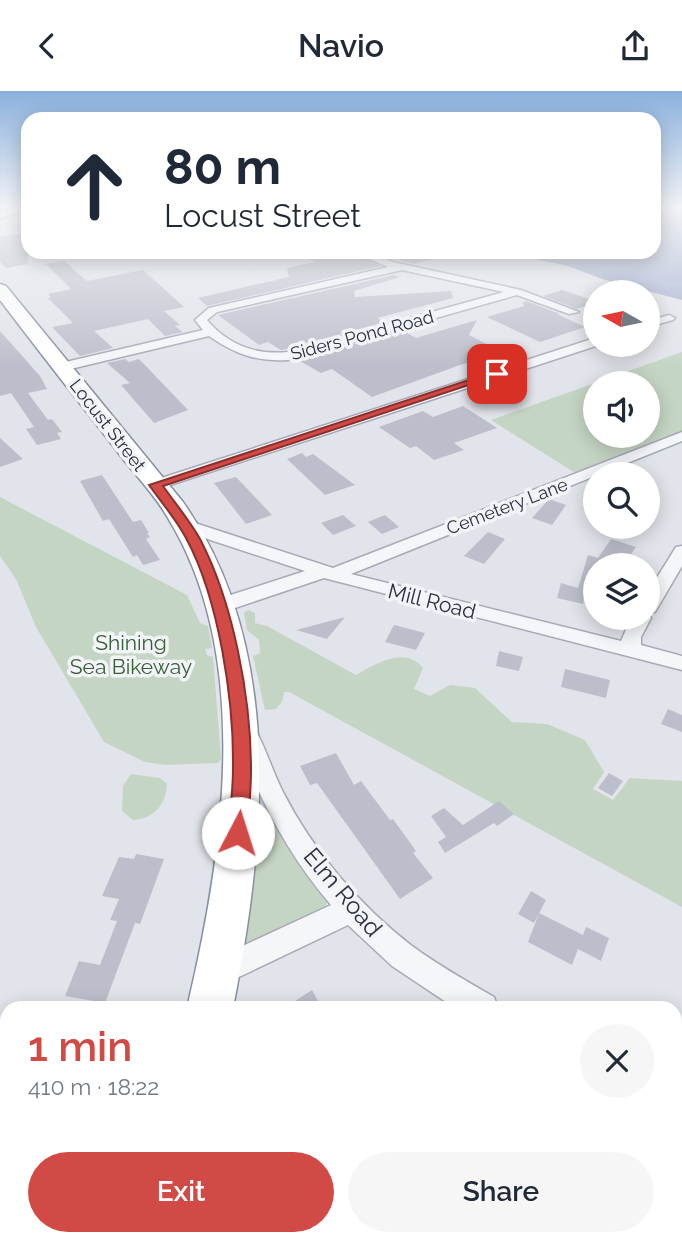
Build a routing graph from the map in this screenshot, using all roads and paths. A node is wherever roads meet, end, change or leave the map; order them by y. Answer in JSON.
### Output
{"nodes":[{"id":1,"x":383,"y":261,"type":"edge"},
{"id":2,"x":400,"y":267,"type":"junction"},
{"id":3,"x":0,"y":291,"type":"edge"},
{"id":4,"x":517,"y":292,"type":"junction"},
{"id":5,"x":573,"y":312,"type":"dead end"},
{"id":6,"x":669,"y":317,"type":"dead end"},
{"id":7,"x":660,"y":320,"type":"edge"},
{"id":8,"x":211,"y":332,"type":"junction"},
{"id":9,"x":583,"y":346,"type":"edge"},
{"id":10,"x":62,"y":367,"type":"junction"},
{"id":11,"x":682,"y":436,"type":"edge"},
{"id":12,"x":155,"y":485,"type":"junction"},
{"id":13,"x":186,"y":526,"type":"junction"},
{"id":14,"x":682,"y":551,"type":"edge"},
{"id":15,"x":327,"y":573,"type":"junction"},
{"id":16,"x":660,"y":587,"type":"edge"},
{"id":17,"x":219,"y":607,"type":"junction"},
{"id":18,"x":635,"y":630,"type":"edge"},
{"id":19,"x":630,"y":650,"type":"junction"},
{"id":20,"x":682,"y":663,"type":"edge"},
{"id":21,"x":237,"y":696,"type":"junction"},
{"id":22,"x":353,"y":909,"type":"junction"},
{"id":23,"x":218,"y":972,"type":"junction"},
{"id":24,"x":212,"y":1001,"type":"edge"},
{"id":25,"x":472,"y":1001,"type":"edge"}],
"edges":[{"from":1,"to":2,"type":"street","name":"Siders Pond Road"},
{"from":2,"to":4,"type":"street","name":"Siders Pond Road"},
{"from":2,"to":8,"type":"street","name":"Siders Pond Road"},
{"from":3,"to":10,"type":"highway","name":"Locust Street"},
{"from":4,"to":5,"type":"street","name":"Siders Pond Road"},
{"from":4,"to":8,"type":"street","name":"Siders Pond Road"},
{"from":6,"to":7,"type":"street"},
{"from":8,"to":10,"type":"street"},
{"from":9,"to":12,"type":"street"},
{"from":10,"to":12,"type":"highway","name":"Locust Street"},
{"from":11,"to":15,"type":"street","name":"Cemetery Lane"},
{"from":12,"to":13,"type":"highway","name":"Locust Street"},
{"from":13,"to":15,"type":"street","name":"Mill Road"},
{"from":13,"to":17,"type":"highway","name":"Locust Street"},
{"from":14,"to":16,"type":"street"},
{"from":15,"to":17,"type":"street","name":"Cemetery Lane"},
{"from":15,"to":19,"type":"street","name":"Mill Road"},
{"from":17,"to":21,"type":"highway","name":"Locust Street"},
{"from":18,"to":19,"type":"street"},
{"from":19,"to":20,"type":"street","name":"Mill Road"},
{"from":21,"to":22,"type":"street","name":"Elm Road"},
{"from":21,"to":23,"type":"highway","name":"Locust Street"},
{"from":22,"to":23,"type":"street"},
{"from":22,"to":25,"type":"street","name":"Elm Road"},
{"from":23,"to":24,"type":"highway","name":"Locust Street"}]}
